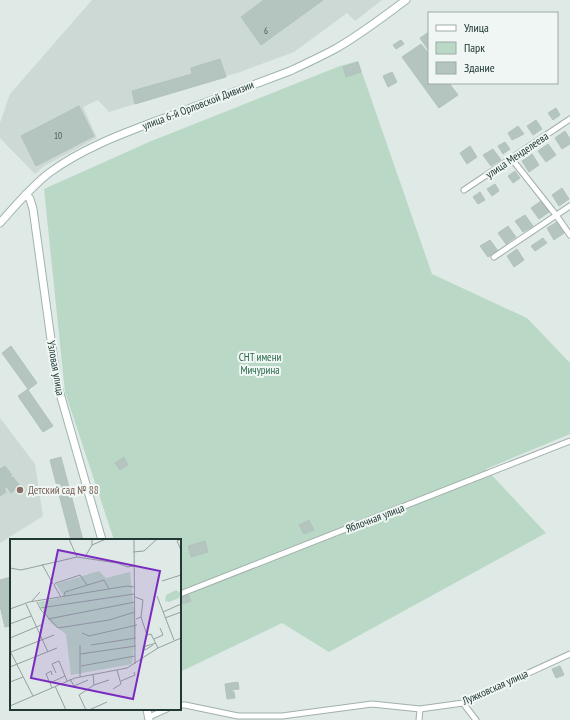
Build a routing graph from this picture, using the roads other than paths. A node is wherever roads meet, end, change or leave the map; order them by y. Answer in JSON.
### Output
{"nodes":[{"id":1,"x":406,"y":0,"type":"edge"},
{"id":2,"x":570,"y":119,"type":"edge"},
{"id":3,"x":511,"y":158,"type":"junction"},
{"id":4,"x":464,"y":190,"type":"dead end"},
{"id":5,"x":26,"y":194,"type":"junction"},
{"id":6,"x":570,"y":206,"type":"edge"},
{"id":7,"x":556,"y":215,"type":"junction"},
{"id":8,"x":0,"y":223,"type":"edge"},
{"id":9,"x":570,"y":235,"type":"edge"},
{"id":10,"x":494,"y":257,"type":"dead end"},
{"id":11,"x":570,"y":442,"type":"edge"},
{"id":12,"x":102,"y":539,"type":"edge"},
{"id":13,"x":181,"y":594,"type":"edge"},
{"id":14,"x":570,"y":654,"type":"edge"},
{"id":15,"x":464,"y":703,"type":"junction"},
{"id":16,"x":181,"y":705,"type":"edge"},
{"id":17,"x":420,"y":709,"type":"junction"},
{"id":18,"x":165,"y":710,"type":"edge"},
{"id":19,"x":149,"y":719,"type":"edge"},
{"id":20,"x":419,"y":720,"type":"edge"},
{"id":21,"x":476,"y":720,"type":"edge"}],
"edges":[{"from":1,"to":5,"type":"street","name":"улица 6-й Орловской Дивизии"},
{"from":2,"to":3,"type":"street","name":"улица Менделеева"},
{"from":3,"to":4,"type":"street","name":"улица Менделеева"},
{"from":3,"to":7,"type":"street"},
{"from":5,"to":8,"type":"street","name":"улица 6-й Орловской Дивизии"},
{"from":5,"to":12,"type":"street","name":"Узловая улица"},
{"from":6,"to":7,"type":"street"},
{"from":7,"to":9,"type":"street"},
{"from":7,"to":10,"type":"street"},
{"from":11,"to":13,"type":"street","name":"Яблочная улица"},
{"from":14,"to":15,"type":"street","name":"Лужковская улица"},
{"from":15,"to":17,"type":"street","name":"Лужковская улица"},
{"from":15,"to":21,"type":"street"},
{"from":16,"to":17,"type":"street","name":"Лужковская улица"},
{"from":17,"to":20,"type":"street"},
{"from":18,"to":19,"type":"street"}]}
